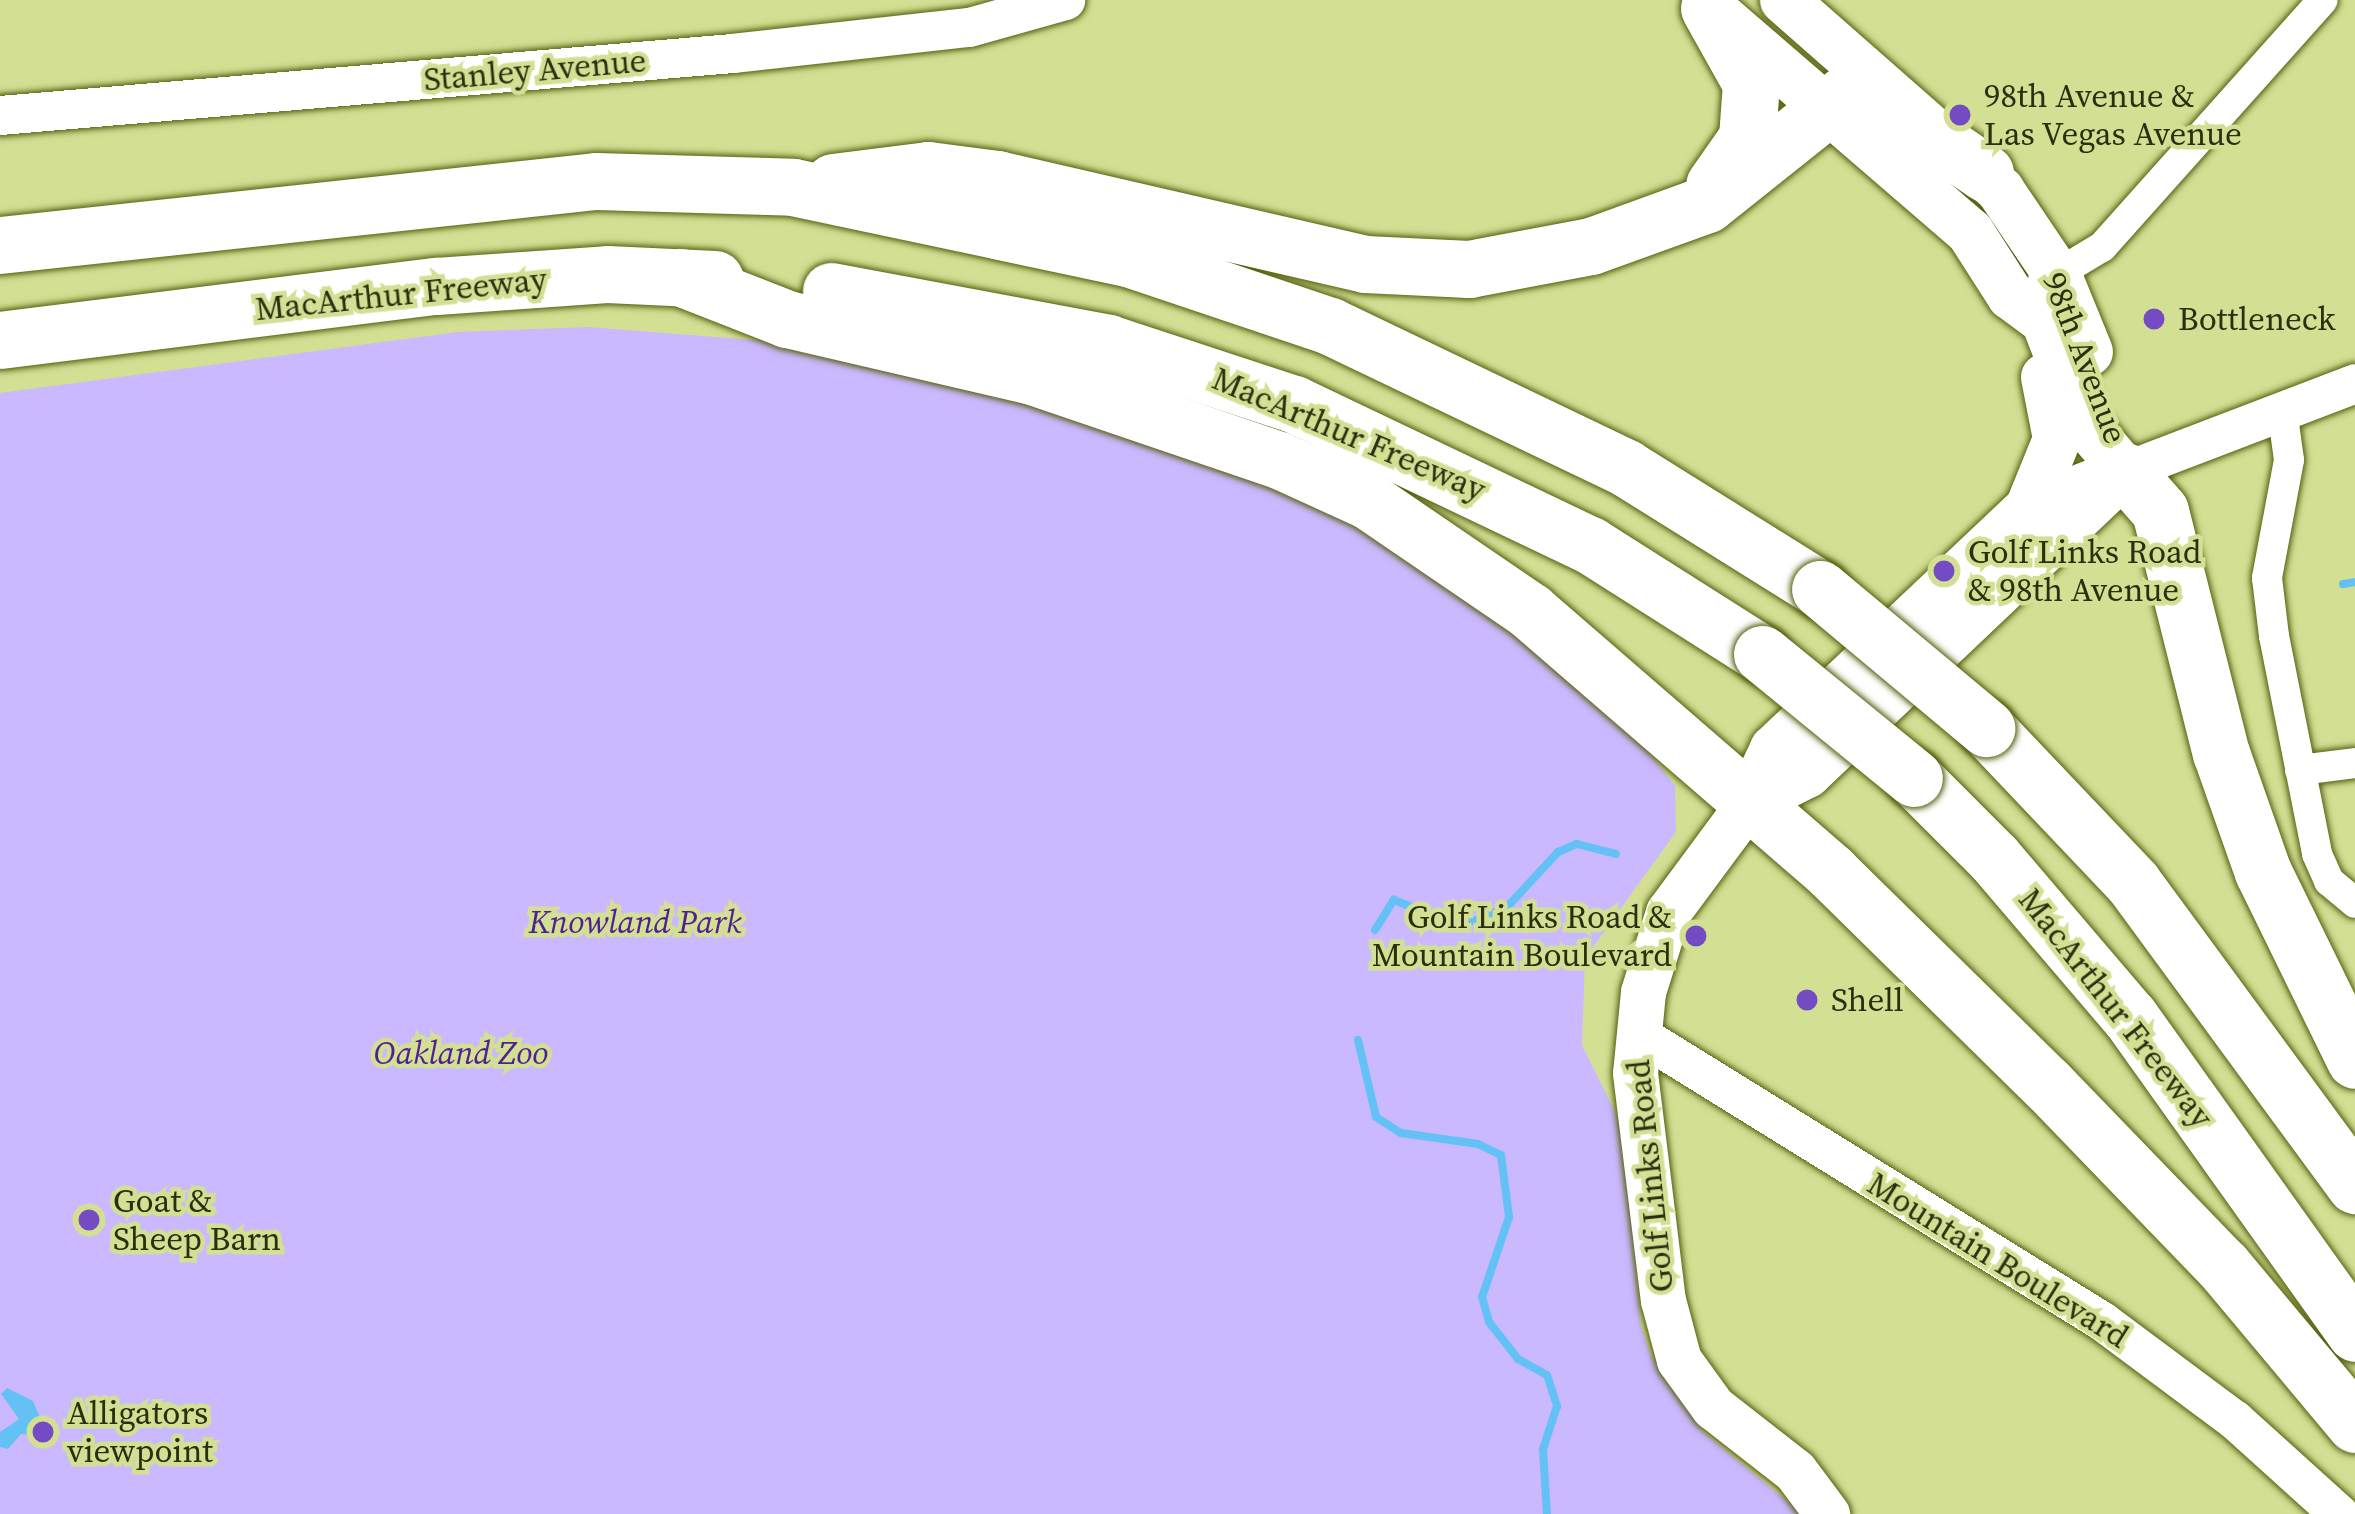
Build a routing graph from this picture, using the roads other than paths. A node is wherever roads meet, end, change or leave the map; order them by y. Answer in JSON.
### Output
{"nodes":[{"id":1,"x":1065,"y":0,"type":"edge"},
{"id":2,"x":1784,"y":0,"type":"edge"},
{"id":3,"x":2323,"y":0,"type":"edge"},
{"id":4,"x":1705,"y":4,"type":"edge"},
{"id":5,"x":1824,"y":103,"type":"junction"},
{"id":6,"x":0,"y":115,"type":"edge"},
{"id":7,"x":1985,"y":173,"type":"junction"},
{"id":8,"x":793,"y":187,"type":"junction"},
{"id":9,"x":1672,"y":214,"type":"junction"},
{"id":10,"x":0,"y":244,"type":"edge"},
{"id":11,"x":2058,"y":276,"type":"junction"},
{"id":12,"x":680,"y":277,"type":"junction"},
{"id":13,"x":2011,"y":296,"type":"junction"},
{"id":14,"x":0,"y":340,"type":"edge"},
{"id":15,"x":2355,"y":383,"type":"edge"},
{"id":16,"x":2282,"y":409,"type":"junction"},
{"id":17,"x":2125,"y":471,"type":"junction"},
{"id":18,"x":2029,"y":508,"type":"junction"},
{"id":19,"x":2355,"y":763,"type":"edge"},
{"id":20,"x":2300,"y":770,"type":"junction"},
{"id":21,"x":1748,"y":804,"type":"junction"},
{"id":22,"x":2352,"y":902,"type":"edge"},
{"id":23,"x":1637,"y":1034,"type":"junction"},
{"id":24,"x":2355,"y":1060,"type":"edge"},
{"id":25,"x":2355,"y":1185,"type":"edge"},
{"id":26,"x":2355,"y":1333,"type":"edge"},
{"id":27,"x":2355,"y":1424,"type":"edge"},
{"id":28,"x":1827,"y":1514,"type":"edge"},
{"id":29,"x":2339,"y":1514,"type":"edge"}],
"edges":[{"from":1,"to":6,"type":"street","name":"Stanley Avenue"},
{"from":2,"to":7,"type":"main road","name":"98th Avenue"},
{"from":3,"to":11,"type":"street"},
{"from":4,"to":5,"type":"main road","name":"98th Avenue"},
{"from":4,"to":9,"type":"highway"},
{"from":5,"to":7,"type":"highway"},
{"from":5,"to":9,"type":"highway"},
{"from":5,"to":13,"type":"main road","name":"98th Avenue"},
{"from":7,"to":11,"type":"main road","name":"98th Avenue"},
{"from":8,"to":9,"type":"highway"},
{"from":8,"to":10,"type":"highway"},
{"from":8,"to":25,"type":"highway","bridge":true},
{"from":11,"to":13,"type":"street"},
{"from":11,"to":17,"type":"main road","name":"98th Avenue"},
{"from":12,"to":14,"type":"highway","name":"MacArthur Freeway"},
{"from":12,"to":21,"type":"highway"},
{"from":12,"to":26,"type":"highway","name":"MacArthur Freeway","bridge":true},
{"from":13,"to":17,"type":"main road","name":"98th Avenue"},
{"from":13,"to":18,"type":"main road"},
{"from":15,"to":16,"type":"street","name":"Golf Links Road"},
{"from":16,"to":17,"type":"street","name":"Golf Links Road"},
{"from":16,"to":20,"type":"street"},
{"from":17,"to":18,"type":"main road","name":"Golf Links Road"},
{"from":17,"to":21,"type":"main road","name":"Golf Links Road"},
{"from":17,"to":24,"type":"highway"},
{"from":18,"to":21,"type":"main road","name":"Golf Links Road"},
{"from":19,"to":20,"type":"street"},
{"from":20,"to":22,"type":"street"},
{"from":21,"to":23,"type":"main road","name":"Golf Links Road"},
{"from":21,"to":27,"type":"highway"},
{"from":23,"to":28,"type":"main road","name":"Golf Links Road"},
{"from":23,"to":29,"type":"street","name":"Mountain Boulevard"}]}
